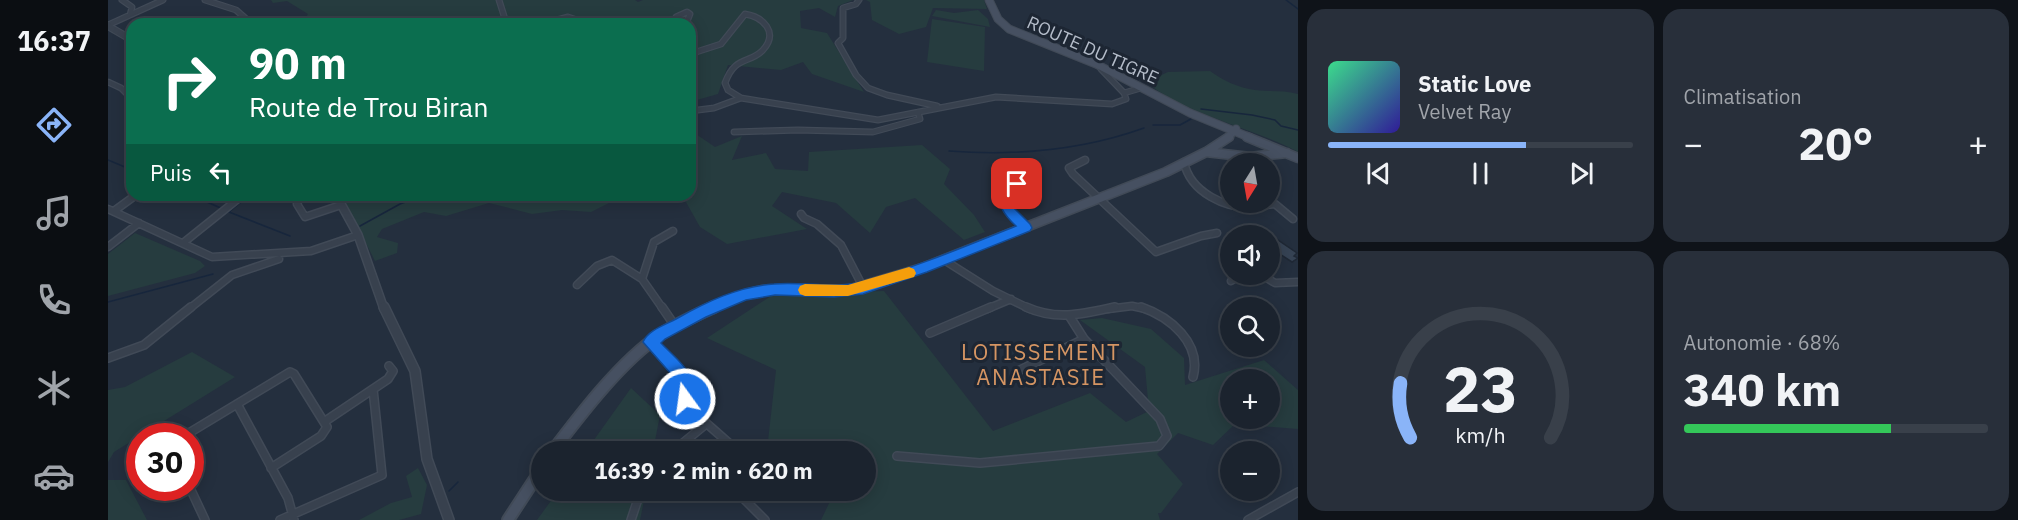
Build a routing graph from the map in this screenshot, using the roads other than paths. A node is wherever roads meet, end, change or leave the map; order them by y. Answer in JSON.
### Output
{"nodes":[{"id":1,"x":122,"y":0,"type":"edge"},
{"id":2,"x":163,"y":0,"type":"edge"},
{"id":3,"x":205,"y":0,"type":"edge"},
{"id":4,"x":499,"y":0,"type":"edge"},
{"id":5,"x":859,"y":0,"type":"edge"},
{"id":6,"x":989,"y":0,"type":"edge"},
{"id":7,"x":130,"y":15,"type":"junction"},
{"id":8,"x":245,"y":18,"type":"edge"},
{"id":9,"x":505,"y":18,"type":"edge"},
{"id":10,"x":676,"y":18,"type":"edge"},
{"id":11,"x":688,"y":18,"type":"edge"},
{"id":12,"x":108,"y":26,"type":"edge"},
{"id":13,"x":126,"y":38,"type":"edge"},
{"id":14,"x":696,"y":52,"type":"edge"},
{"id":15,"x":1118,"y":79,"type":"junction"},
{"id":16,"x":108,"y":82,"type":"edge"},
{"id":17,"x":1141,"y":88,"type":"junction"},
{"id":18,"x":126,"y":93,"type":"edge"},
{"id":19,"x":1124,"y":93,"type":"junction"},
{"id":20,"x":741,"y":98,"type":"junction"},
{"id":21,"x":1165,"y":100,"type":"junction"},
{"id":22,"x":941,"y":107,"type":"junction"},
{"id":23,"x":696,"y":110,"type":"edge"},
{"id":24,"x":918,"y":112,"type":"junction"},
{"id":25,"x":1224,"y":128,"type":"junction"},
{"id":26,"x":1236,"y":130,"type":"junction"},
{"id":27,"x":734,"y":132,"type":"dead end"},
{"id":28,"x":1216,"y":144,"type":"junction"},
{"id":29,"x":1206,"y":152,"type":"junction"},
{"id":30,"x":1287,"y":153,"type":"junction"},
{"id":31,"x":1298,"y":157,"type":"edge"},
{"id":32,"x":1085,"y":160,"type":"dead end"},
{"id":33,"x":1184,"y":162,"type":"junction"},
{"id":34,"x":1033,"y":187,"type":"dead end"},
{"id":35,"x":1098,"y":199,"type":"junction"},
{"id":36,"x":126,"y":201,"type":"edge"},
{"id":37,"x":236,"y":201,"type":"edge"},
{"id":38,"x":298,"y":201,"type":"edge"},
{"id":39,"x":339,"y":201,"type":"edge"},
{"id":40,"x":341,"y":205,"type":"junction"},
{"id":41,"x":111,"y":210,"type":"edge"},
{"id":42,"x":801,"y":214,"type":"dead end"},
{"id":43,"x":1293,"y":219,"type":"dead end"},
{"id":44,"x":139,"y":223,"type":"junction"},
{"id":45,"x":1025,"y":228,"type":"junction"},
{"id":46,"x":673,"y":231,"type":"dead end"},
{"id":47,"x":1217,"y":233,"type":"dead end"},
{"id":48,"x":358,"y":235,"type":"junction"},
{"id":49,"x":183,"y":243,"type":"junction"},
{"id":50,"x":108,"y":247,"type":"edge"},
{"id":51,"x":262,"y":254,"type":"junction"},
{"id":52,"x":279,"y":259,"type":"dead end"},
{"id":53,"x":944,"y":260,"type":"junction"},
{"id":54,"x":260,"y":264,"type":"junction"},
{"id":55,"x":642,"y":279,"type":"junction"},
{"id":56,"x":1298,"y":282,"type":"edge"},
{"id":57,"x":1280,"y":283,"type":"edge"},
{"id":58,"x":577,"y":285,"type":"dead end"},
{"id":59,"x":863,"y":288,"type":"junction"},
{"id":60,"x":1011,"y":299,"type":"junction"},
{"id":61,"x":1070,"y":317,"type":"junction"},
{"id":62,"x":675,"y":326,"type":"junction"},
{"id":63,"x":930,"y":333,"type":"dead end"},
{"id":64,"x":1084,"y":339,"type":"junction"},
{"id":65,"x":650,"y":342,"type":"junction"},
{"id":66,"x":108,"y":358,"type":"edge"},
{"id":67,"x":389,"y":366,"type":"dead end"},
{"id":68,"x":1016,"y":372,"type":"dead end"},
{"id":69,"x":1193,"y":377,"type":"dead end"},
{"id":70,"x":373,"y":389,"type":"junction"},
{"id":71,"x":237,"y":404,"type":"junction"},
{"id":72,"x":324,"y":422,"type":"junction"},
{"id":73,"x":204,"y":424,"type":"edge"},
{"id":74,"x":706,"y":424,"type":"junction"},
{"id":75,"x":560,"y":441,"type":"edge"},
{"id":76,"x":685,"y":441,"type":"edge"},
{"id":77,"x":726,"y":441,"type":"edge"},
{"id":78,"x":897,"y":456,"type":"dead end"},
{"id":79,"x":271,"y":468,"type":"junction"},
{"id":80,"x":531,"y":485,"type":"edge"},
{"id":81,"x":1298,"y":492,"type":"edge"},
{"id":82,"x":196,"y":501,"type":"edge"},
{"id":83,"x":637,"y":501,"type":"edge"},
{"id":84,"x":746,"y":501,"type":"edge"},
{"id":85,"x":293,"y":517,"type":"edge"},
{"id":86,"x":446,"y":519,"type":"edge"},
{"id":87,"x":205,"y":520,"type":"edge"},
{"id":88,"x":280,"y":520,"type":"edge"},
{"id":89,"x":508,"y":520,"type":"edge"},
{"id":90,"x":631,"y":520,"type":"edge"},
{"id":91,"x":765,"y":520,"type":"edge"},
{"id":92,"x":1248,"y":520,"type":"edge"}],
"edges":[{"from":1,"to":7,"type":"street"},
{"from":2,"to":7,"type":"street"},
{"from":3,"to":8,"type":"street"},
{"from":4,"to":9,"type":"street"},
{"from":5,"to":22,"type":"street"},
{"from":6,"to":15,"type":"main road","name":"ROUTE DU TIGRE"},
{"from":7,"to":12,"type":"street"},
{"from":10,"to":11,"type":"street"},
{"from":12,"to":13,"type":"street"},
{"from":14,"to":20,"type":"street"},
{"from":15,"to":17,"type":"main road","name":"ROUTE DU TIGRE"},
{"from":15,"to":19,"type":"street"},
{"from":16,"to":18,"type":"street"},
{"from":17,"to":19,"type":"street"},
{"from":17,"to":21,"type":"main road","name":"ROUTE DU TIGRE"},
{"from":19,"to":22,"type":"street"},
{"from":20,"to":23,"type":"street"},
{"from":20,"to":24,"type":"street"},
{"from":21,"to":25,"type":"main road","name":"ROUTE DU TIGRE"},
{"from":21,"to":25,"type":"main road","name":"ROUTE DU TIGRE"},
{"from":22,"to":24,"type":"street"},
{"from":24,"to":27,"type":"street"},
{"from":25,"to":26,"type":"main road","name":"ROUTE DU TIGRE"},
{"from":25,"to":28,"type":"main road"},
{"from":26,"to":28,"type":"main road"},
{"from":26,"to":30,"type":"main road","name":"ROUTE DU TIGRE"},
{"from":26,"to":31,"type":"main road","name":"ROUTE DU TIGRE"},
{"from":28,"to":29,"type":"main road"},
{"from":29,"to":30,"type":"main road"},
{"from":29,"to":33,"type":"main road"},
{"from":30,"to":31,"type":"main road","name":"ROUTE DU TIGRE"},
{"from":32,"to":35,"type":"street"},
{"from":33,"to":35,"type":"main road"},
{"from":33,"to":43,"type":"street"},
{"from":34,"to":45,"type":"street"},
{"from":35,"to":45,"type":"main road"},
{"from":35,"to":47,"type":"street"},
{"from":36,"to":41,"type":"street"},
{"from":37,"to":49,"type":"street"},
{"from":38,"to":40,"type":"street"},
{"from":39,"to":40,"type":"street"},
{"from":40,"to":48,"type":"street"},
{"from":41,"to":44,"type":"street"},
{"from":42,"to":59,"type":"street"},
{"from":44,"to":49,"type":"street"},
{"from":44,"to":50,"type":"street"},
{"from":45,"to":53,"type":"main road"},
{"from":46,"to":55,"type":"street"},
{"from":48,"to":51,"type":"street"},
{"from":48,"to":86,"type":"street"},
{"from":49,"to":51,"type":"street"},
{"from":51,"to":54,"type":"street"},
{"from":52,"to":54,"type":"street"},
{"from":53,"to":59,"type":"main road"},
{"from":53,"to":60,"type":"street"},
{"from":54,"to":66,"type":"street"},
{"from":55,"to":58,"type":"street"},
{"from":55,"to":62,"type":"street"},
{"from":56,"to":57,"type":"street"},
{"from":59,"to":62,"type":"main road"},
{"from":60,"to":61,"type":"street"},
{"from":60,"to":63,"type":"street"},
{"from":61,"to":64,"type":"street"},
{"from":61,"to":69,"type":"street"},
{"from":62,"to":65,"type":"main road"},
{"from":64,"to":68,"type":"street"},
{"from":64,"to":78,"type":"street"},
{"from":65,"to":74,"type":"street"},
{"from":65,"to":75,"type":"main road"},
{"from":67,"to":70,"type":"street"},
{"from":70,"to":72,"type":"street"},
{"from":70,"to":85,"type":"street"},
{"from":71,"to":72,"type":"street"},
{"from":71,"to":73,"type":"street"},
{"from":71,"to":79,"type":"street"},
{"from":72,"to":79,"type":"street"},
{"from":74,"to":76,"type":"street"},
{"from":74,"to":77,"type":"street"},
{"from":79,"to":85,"type":"street"},
{"from":80,"to":89,"type":"main road"},
{"from":81,"to":92,"type":"street"},
{"from":82,"to":87,"type":"street"},
{"from":83,"to":90,"type":"street"},
{"from":84,"to":91,"type":"street"},
{"from":85,"to":88,"type":"street"}]}
